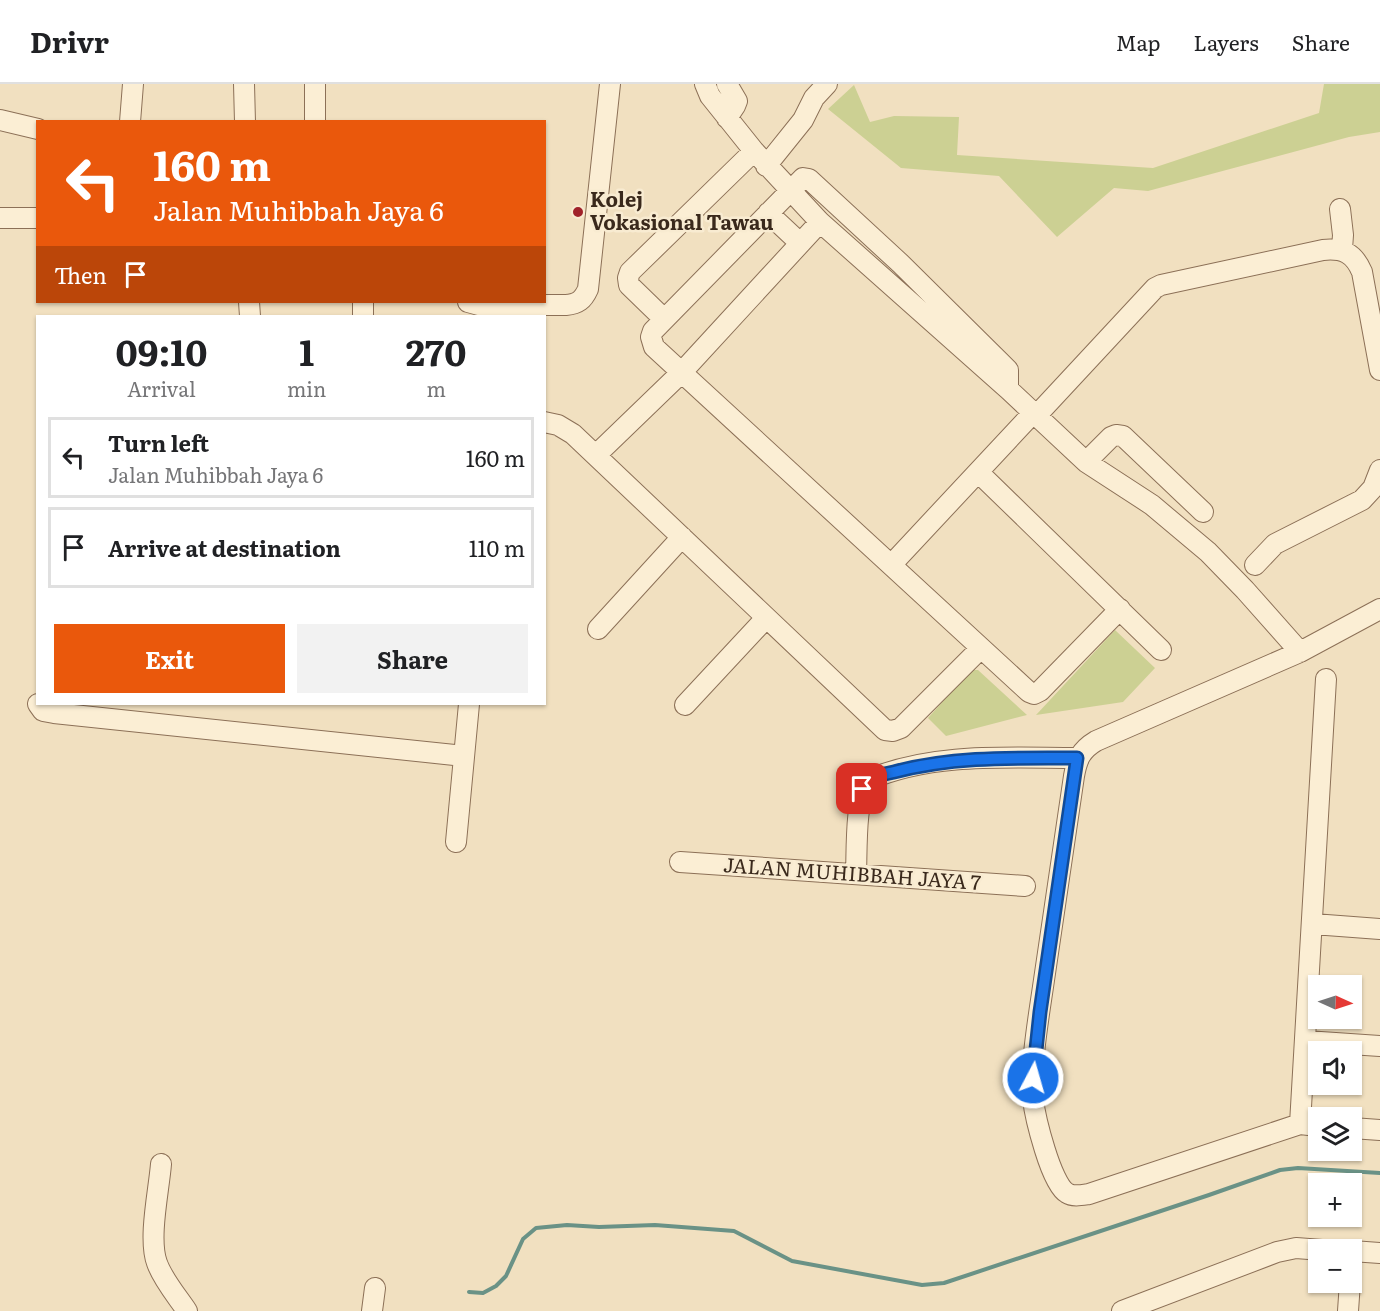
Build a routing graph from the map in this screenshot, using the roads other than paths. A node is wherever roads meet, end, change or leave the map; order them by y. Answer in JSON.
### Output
{"nodes":[{"id":1,"x":133,"y":84,"type":"edge"},
{"id":2,"x":244,"y":84,"type":"edge"},
{"id":3,"x":315,"y":84,"type":"edge"},
{"id":4,"x":610,"y":84,"type":"edge"},
{"id":5,"x":705,"y":84,"type":"edge"},
{"id":6,"x":727,"y":84,"type":"edge"},
{"id":7,"x":827,"y":84,"type":"edge"},
{"id":8,"x":727,"y":118,"type":"junction"},
{"id":9,"x":0,"y":120,"type":"edge"},
{"id":10,"x":130,"y":120,"type":"edge"},
{"id":11,"x":245,"y":120,"type":"edge"},
{"id":12,"x":315,"y":120,"type":"edge"},
{"id":13,"x":36,"y":129,"type":"edge"},
{"id":14,"x":760,"y":159,"type":"junction"},
{"id":15,"x":790,"y":192,"type":"junction"},
{"id":16,"x":1340,"y":209,"type":"dead end"},
{"id":17,"x":768,"y":213,"type":"junction"},
{"id":18,"x":0,"y":218,"type":"edge"},
{"id":19,"x":36,"y":218,"type":"edge"},
{"id":20,"x":820,"y":222,"type":"junction"},
{"id":21,"x":800,"y":243,"type":"junction"},
{"id":22,"x":1342,"y":249,"type":"junction"},
{"id":23,"x":472,"y":303,"type":"edge"},
{"id":24,"x":664,"y":320,"type":"junction"},
{"id":25,"x":1380,"y":370,"type":"edge"},
{"id":26,"x":682,"y":372,"type":"junction"},
{"id":27,"x":1008,"y":389,"type":"junction"},
{"id":28,"x":1034,"y":414,"type":"junction"},
{"id":29,"x":546,"y":423,"type":"edge"},
{"id":30,"x":596,"y":455,"type":"junction"},
{"id":31,"x":1086,"y":462,"type":"junction"},
{"id":32,"x":1380,"y":470,"type":"edge"},
{"id":33,"x":978,"y":472,"type":"junction"},
{"id":34,"x":1203,"y":512,"type":"dead end"},
{"id":35,"x":682,"y":537,"type":"junction"},
{"id":36,"x":892,"y":564,"type":"junction"},
{"id":37,"x":1255,"y":565,"type":"dead end"},
{"id":38,"x":1120,"y":609,"type":"junction"},
{"id":39,"x":1380,"y":609,"type":"edge"},
{"id":40,"x":766,"y":618,"type":"junction"},
{"id":41,"x":598,"y":629,"type":"dead end"},
{"id":42,"x":981,"y":648,"type":"junction"},
{"id":43,"x":1161,"y":650,"type":"dead end"},
{"id":44,"x":1300,"y":652,"type":"junction"},
{"id":45,"x":1326,"y":679,"type":"dead end"},
{"id":46,"x":39,"y":705,"type":"edge"},
{"id":47,"x":469,"y":705,"type":"edge"},
{"id":48,"x":685,"y":705,"type":"dead end"},
{"id":49,"x":464,"y":756,"type":"junction"},
{"id":50,"x":1077,"y":758,"type":"junction"},
{"id":51,"x":456,"y":842,"type":"dead end"},
{"id":52,"x":680,"y":862,"type":"dead end"},
{"id":53,"x":856,"y":874,"type":"junction"},
{"id":54,"x":1025,"y":886,"type":"dead end"},
{"id":55,"x":1313,"y":924,"type":"junction"},
{"id":56,"x":1380,"y":928,"type":"edge"},
{"id":57,"x":1306,"y":1041,"type":"junction"},
{"id":58,"x":1380,"y":1046,"type":"edge"},
{"id":59,"x":1308,"y":1107,"type":"edge"},
{"id":60,"x":1308,"y":1125,"type":"edge"},
{"id":61,"x":1362,"y":1129,"type":"edge"},
{"id":62,"x":1380,"y":1130,"type":"edge"},
{"id":63,"x":161,"y":1164,"type":"dead end"},
{"id":64,"x":1308,"y":1249,"type":"edge"},
{"id":65,"x":1362,"y":1252,"type":"edge"},
{"id":66,"x":1380,"y":1253,"type":"edge"},
{"id":67,"x":375,"y":1288,"type":"dead end"},
{"id":68,"x":1349,"y":1293,"type":"edge"},
{"id":69,"x":187,"y":1311,"type":"edge"},
{"id":70,"x":372,"y":1311,"type":"edge"},
{"id":71,"x":1122,"y":1311,"type":"edge"},
{"id":72,"x":1348,"y":1311,"type":"edge"}],
"edges":[{"from":1,"to":10,"type":"street"},
{"from":2,"to":11,"type":"street"},
{"from":3,"to":12,"type":"street"},
{"from":4,"to":23,"type":"street"},
{"from":5,"to":8,"type":"street"},
{"from":6,"to":8,"type":"street"},
{"from":7,"to":14,"type":"street"},
{"from":8,"to":14,"type":"street"},
{"from":9,"to":13,"type":"street"},
{"from":14,"to":15,"type":"street"},
{"from":14,"to":24,"type":"street"},
{"from":15,"to":17,"type":"street"},
{"from":15,"to":20,"type":"street"},
{"from":15,"to":27,"type":"street"},
{"from":16,"to":22,"type":"street"},
{"from":17,"to":21,"type":"street"},
{"from":17,"to":24,"type":"street"},
{"from":18,"to":19,"type":"street"},
{"from":20,"to":21,"type":"street"},
{"from":20,"to":27,"type":"street"},
{"from":21,"to":26,"type":"street"},
{"from":22,"to":25,"type":"street"},
{"from":22,"to":28,"type":"street"},
{"from":24,"to":26,"type":"street"},
{"from":26,"to":30,"type":"street"},
{"from":26,"to":36,"type":"street"},
{"from":27,"to":28,"type":"street"},
{"from":28,"to":31,"type":"street"},
{"from":28,"to":33,"type":"street"},
{"from":29,"to":30,"type":"street"},
{"from":30,"to":35,"type":"street"},
{"from":31,"to":34,"type":"street"},
{"from":31,"to":44,"type":"street"},
{"from":32,"to":37,"type":"street"},
{"from":33,"to":36,"type":"street"},
{"from":33,"to":38,"type":"street"},
{"from":35,"to":40,"type":"street"},
{"from":35,"to":41,"type":"street"},
{"from":36,"to":42,"type":"street"},
{"from":38,"to":42,"type":"street"},
{"from":38,"to":43,"type":"street"},
{"from":39,"to":44,"type":"street"},
{"from":40,"to":42,"type":"street"},
{"from":40,"to":48,"type":"street"},
{"from":44,"to":50,"type":"street"},
{"from":45,"to":55,"type":"street"},
{"from":46,"to":49,"type":"street"},
{"from":47,"to":49,"type":"street"},
{"from":49,"to":51,"type":"street"},
{"from":50,"to":53,"type":"street"},
{"from":50,"to":60,"type":"street"},
{"from":52,"to":53,"type":"street","name":"JALAN MUHIBBAH JAYA 7"},
{"from":53,"to":54,"type":"street","name":"JALAN MUHIBBAH JAYA 7"},
{"from":55,"to":56,"type":"street"},
{"from":55,"to":57,"type":"street"},
{"from":57,"to":58,"type":"street"},
{"from":57,"to":59,"type":"street"},
{"from":61,"to":62,"type":"street"},
{"from":63,"to":69,"type":"street"},
{"from":64,"to":71,"type":"street"},
{"from":65,"to":66,"type":"street"},
{"from":67,"to":70,"type":"street"},
{"from":68,"to":72,"type":"street"}]}
